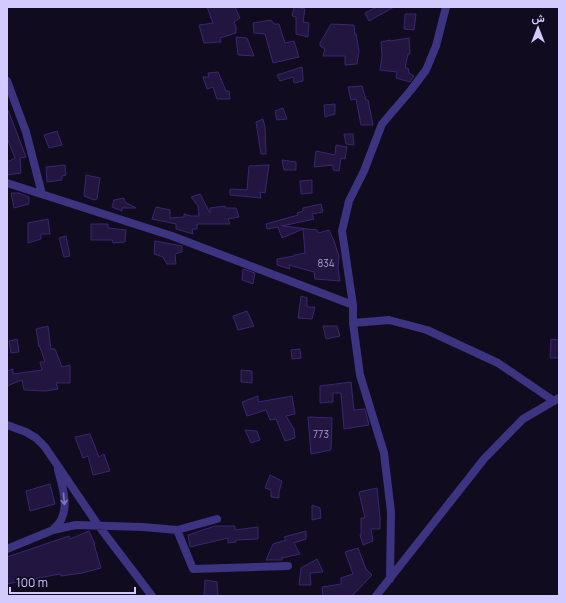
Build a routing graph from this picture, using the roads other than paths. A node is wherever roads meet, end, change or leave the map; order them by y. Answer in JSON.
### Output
{"nodes":[{"id":1,"x":446,"y":7,"type":"edge"},
{"id":2,"x":7,"y":81,"type":"edge"},
{"id":3,"x":7,"y":183,"type":"edge"},
{"id":4,"x":42,"y":194,"type":"junction"},
{"id":5,"x":353,"y":305,"type":"junction"},
{"id":6,"x":353,"y":323,"type":"junction"},
{"id":7,"x":556,"y":400,"type":"edge"},
{"id":8,"x":7,"y":425,"type":"edge"},
{"id":9,"x":58,"y":465,"type":"junction"},
{"id":10,"x":217,"y":519,"type":"dead end"},
{"id":11,"x":98,"y":525,"type":"junction"},
{"id":12,"x":53,"y":530,"type":"junction"},
{"id":13,"x":177,"y":530,"type":"junction"},
{"id":14,"x":7,"y":550,"type":"edge"},
{"id":15,"x":288,"y":566,"type":"dead end"},
{"id":16,"x":390,"y":579,"type":"junction"},
{"id":17,"x":152,"y":596,"type":"edge"},
{"id":18,"x":376,"y":596,"type":"edge"}],
"edges":[{"from":1,"to":5,"type":"street"},
{"from":2,"to":4,"type":"street"},
{"from":3,"to":4,"type":"street"},
{"from":4,"to":5,"type":"street"},
{"from":5,"to":6,"type":"street"},
{"from":6,"to":7,"type":"street"},
{"from":6,"to":16,"type":"street"},
{"from":7,"to":16,"type":"street"},
{"from":8,"to":9,"type":"street"},
{"from":9,"to":11,"type":"street"},
{"from":9,"to":12,"type":"street","one_way":true},
{"from":10,"to":13,"type":"street"},
{"from":11,"to":12,"type":"street"},
{"from":11,"to":13,"type":"street"},
{"from":11,"to":17,"type":"street"},
{"from":12,"to":14,"type":"street"},
{"from":13,"to":15,"type":"street"},
{"from":16,"to":18,"type":"street"}]}
